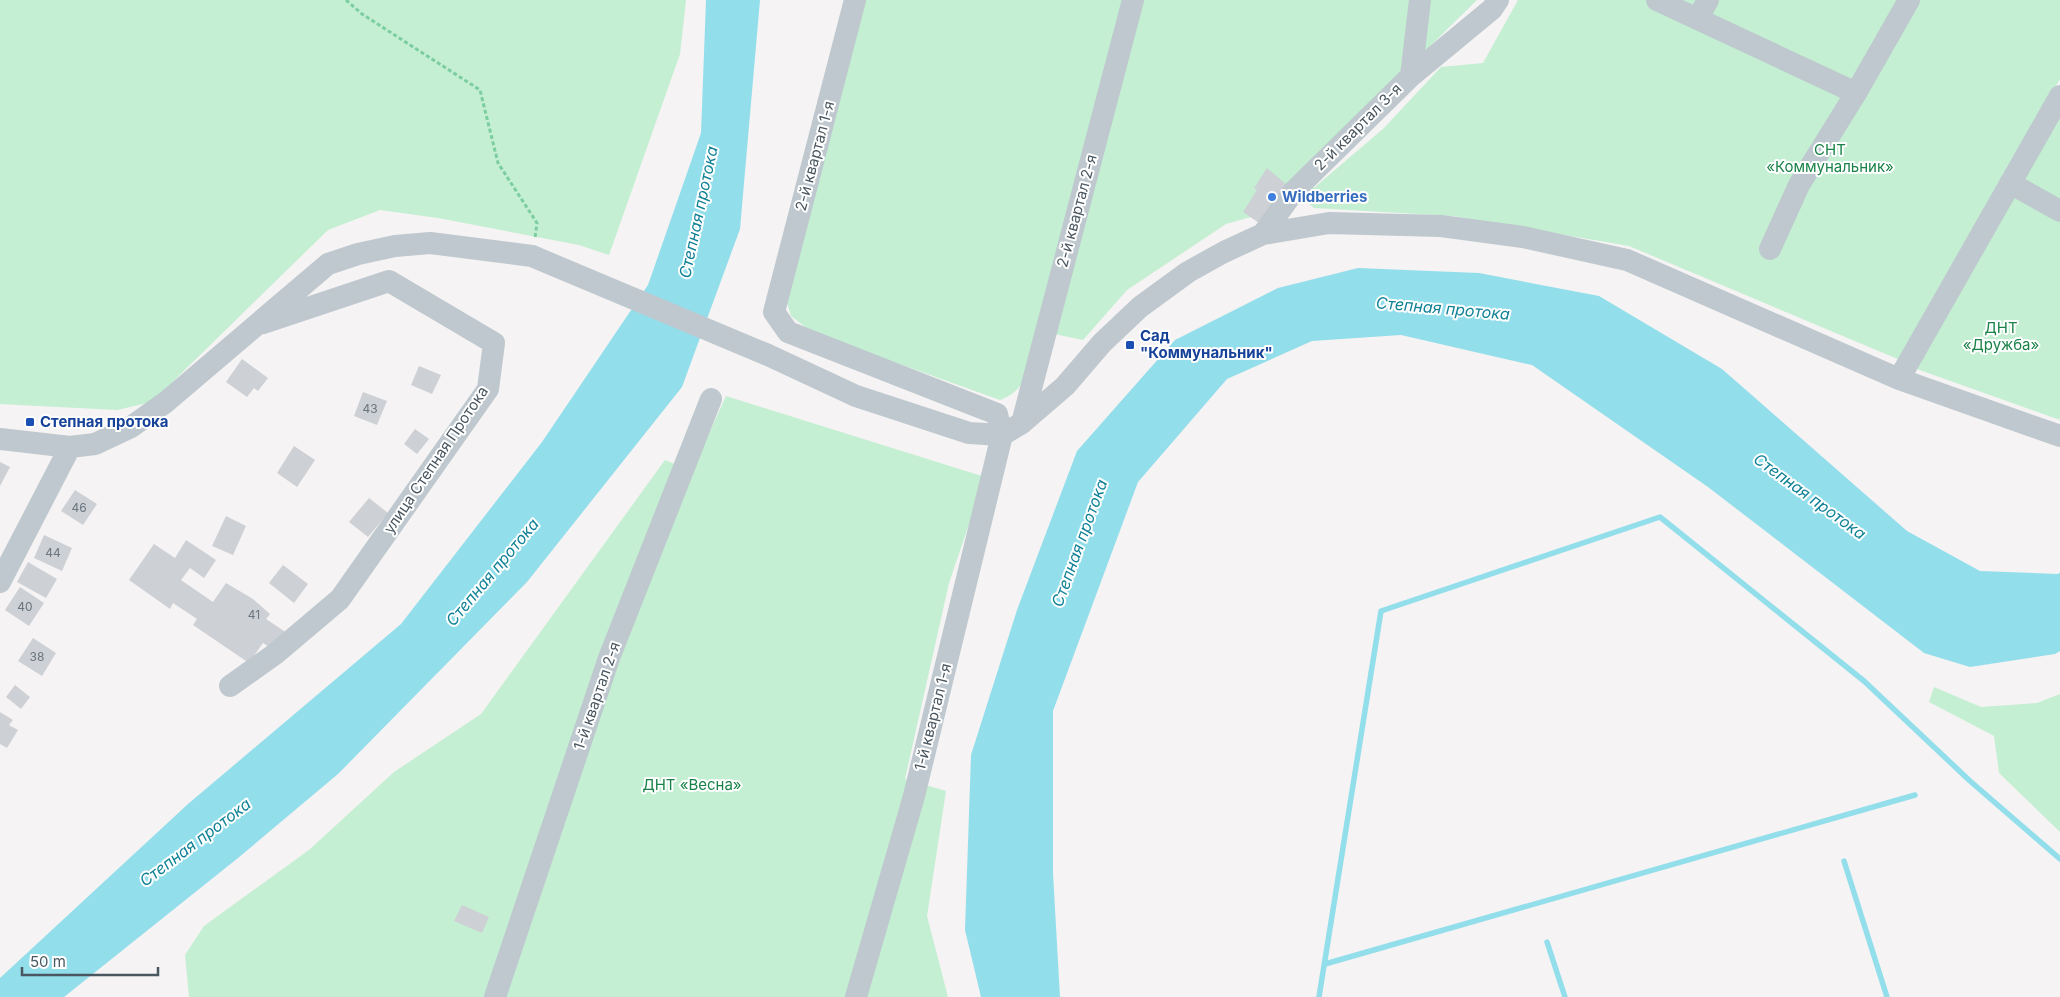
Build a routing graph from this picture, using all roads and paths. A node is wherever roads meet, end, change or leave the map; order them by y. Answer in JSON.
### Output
{"nodes":[{"id":1,"x":346,"y":0,"type":"edge"},
{"id":2,"x":855,"y":0,"type":"edge"},
{"id":3,"x":1133,"y":0,"type":"edge"},
{"id":4,"x":1420,"y":0,"type":"edge"},
{"id":5,"x":1498,"y":0,"type":"edge"},
{"id":6,"x":1657,"y":0,"type":"edge"},
{"id":7,"x":1909,"y":0,"type":"edge"},
{"id":8,"x":1703,"y":9,"type":"edge"},
{"id":9,"x":1410,"y":76,"type":"junction"},
{"id":10,"x":1856,"y":93,"type":"junction"},
{"id":11,"x":2060,"y":96,"type":"edge"},
{"id":12,"x":2010,"y":183,"type":"junction"},
{"id":13,"x":2060,"y":211,"type":"edge"},
{"id":14,"x":1263,"y":234,"type":"junction"},
{"id":15,"x":1770,"y":249,"type":"dead end"},
{"id":16,"x":532,"y":256,"type":"junction"},
{"id":17,"x":253,"y":327,"type":"junction"},
{"id":18,"x":1899,"y":379,"type":"junction"},
{"id":19,"x":711,"y":400,"type":"dead end"},
{"id":20,"x":1022,"y":423,"type":"junction"},
{"id":21,"x":1002,"y":435,"type":"junction"},
{"id":22,"x":2060,"y":436,"type":"edge"},
{"id":23,"x":0,"y":438,"type":"edge"},
{"id":24,"x":70,"y":447,"type":"junction"},
{"id":25,"x":0,"y":582,"type":"edge"},
{"id":26,"x":230,"y":686,"type":"dead end"},
{"id":27,"x":495,"y":997,"type":"edge"},
{"id":28,"x":856,"y":997,"type":"edge"}],
"edges":[{"from":1,"to":16,"type":"path"},
{"from":2,"to":21,"type":"street","name":"2-й квартал 1-я"},
{"from":3,"to":20,"type":"street","name":"2-й квартал 2-я"},
{"from":4,"to":9,"type":"street","name":"2-й квартал 3-я"},
{"from":5,"to":9,"type":"street"},
{"from":6,"to":8,"type":"street"},
{"from":7,"to":10,"type":"street"},
{"from":8,"to":10,"type":"street"},
{"from":9,"to":14,"type":"street","name":"2-й квартал 3-я"},
{"from":10,"to":15,"type":"street"},
{"from":11,"to":12,"type":"street"},
{"from":12,"to":13,"type":"street"},
{"from":12,"to":18,"type":"street"},
{"from":14,"to":18,"type":"street"},
{"from":14,"to":20,"type":"street"},
{"from":16,"to":17,"type":"street"},
{"from":16,"to":21,"type":"street"},
{"from":17,"to":24,"type":"street"},
{"from":17,"to":26,"type":"street","name":"улица Степная Протока"},
{"from":18,"to":22,"type":"street"},
{"from":19,"to":27,"type":"street","name":"1-й квартал 2-я"},
{"from":20,"to":21,"type":"street"},
{"from":21,"to":28,"type":"street","name":"1-й квартал 1-я"},
{"from":23,"to":24,"type":"street"},
{"from":24,"to":25,"type":"street"}]}
